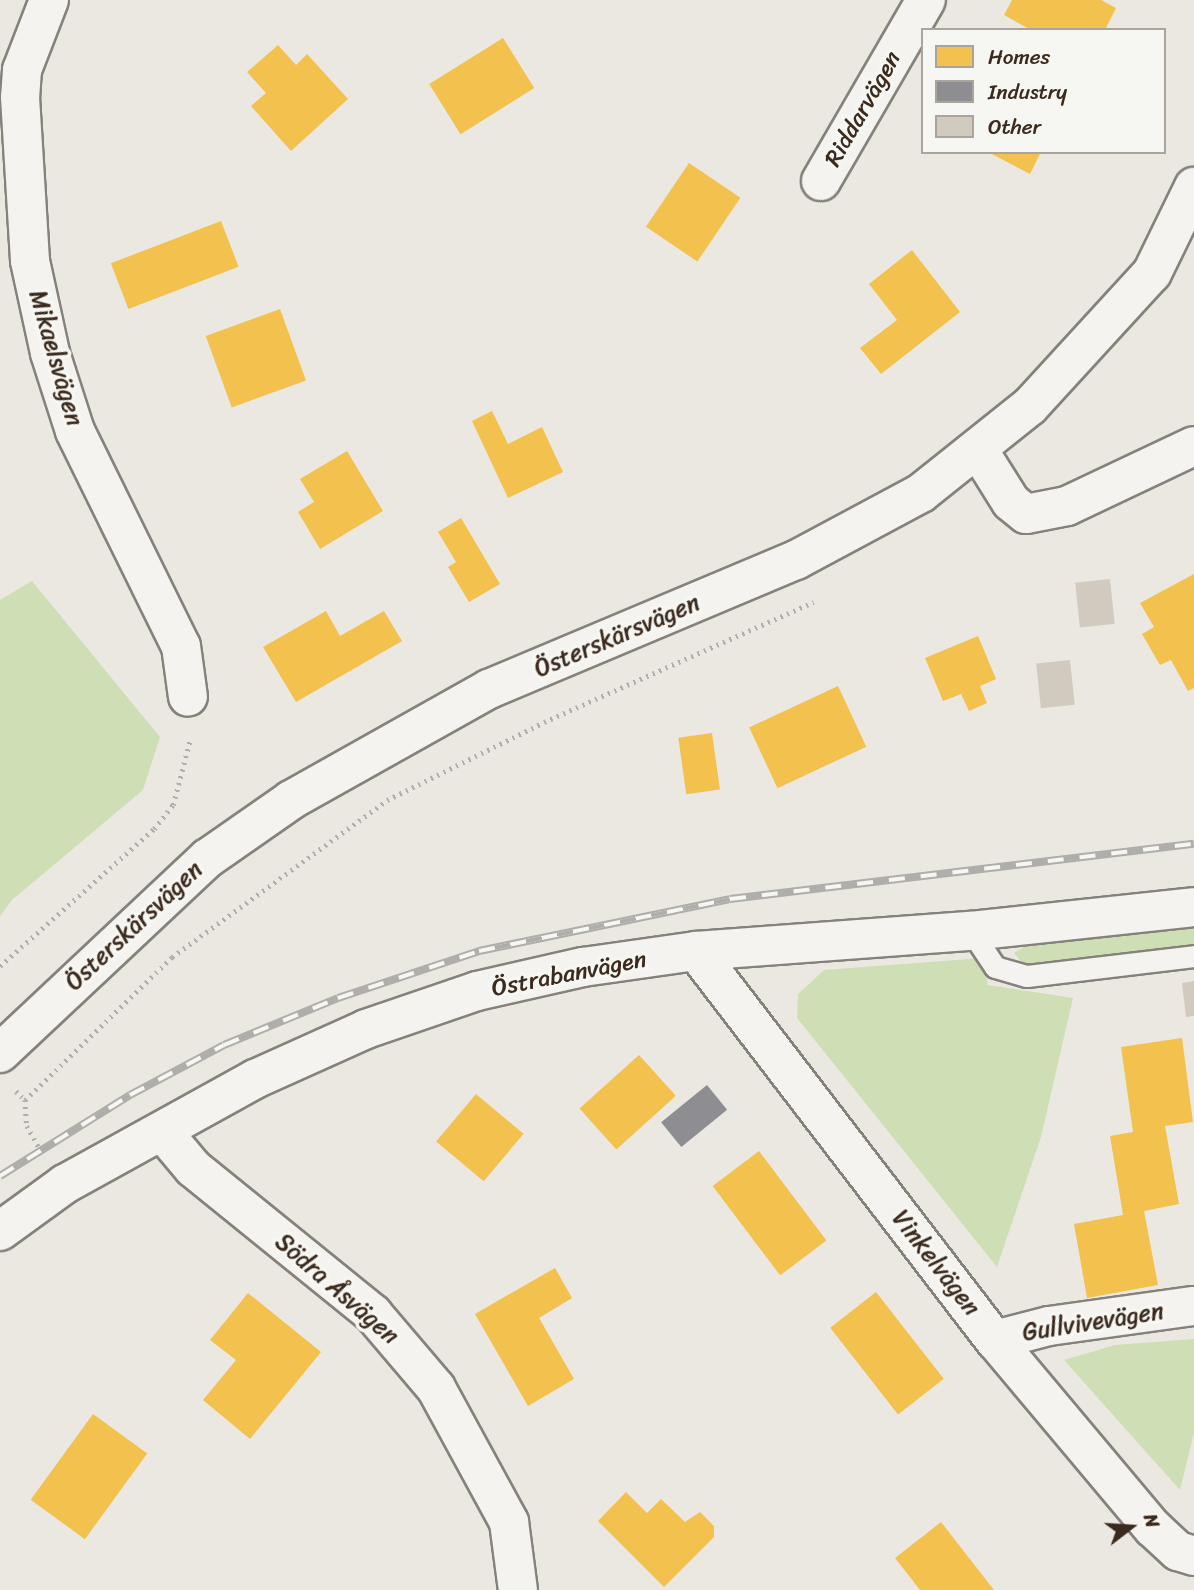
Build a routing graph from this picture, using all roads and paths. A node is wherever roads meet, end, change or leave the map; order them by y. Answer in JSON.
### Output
{"nodes":[{"id":1,"x":49,"y":0,"type":"edge"},
{"id":2,"x":926,"y":0,"type":"edge"},
{"id":3,"x":821,"y":181,"type":"dead end"},
{"id":4,"x":1194,"y":187,"type":"edge"},
{"id":5,"x":1194,"y":446,"type":"edge"},
{"id":6,"x":979,"y":451,"type":"junction"},
{"id":7,"x":816,"y":601,"type":"dead end"},
{"id":8,"x":188,"y":697,"type":"joint"},
{"id":9,"x":1194,"y":907,"type":"edge"},
{"id":10,"x":971,"y":931,"type":"junction"},
{"id":11,"x":696,"y":951,"type":"junction"},
{"id":12,"x":1194,"y":956,"type":"edge"},
{"id":13,"x":0,"y":966,"type":"edge"},
{"id":14,"x":4,"y":1068,"type":"edge"},
{"id":15,"x":24,"y":1100,"type":"junction"},
{"id":16,"x":162,"y":1131,"type":"junction"},
{"id":17,"x":65,"y":1184,"type":"junction"},
{"id":18,"x":0,"y":1231,"type":"edge"},
{"id":19,"x":1193,"y":1300,"type":"edge"},
{"id":20,"x":995,"y":1340,"type":"junction"},
{"id":21,"x":1194,"y":1556,"type":"edge"},
{"id":22,"x":518,"y":1590,"type":"edge"}],
"edges":[{"from":1,"to":8,"type":"street","name":"Mikaelsvägen"},
{"from":2,"to":3,"type":"street","name":"Riddarvägen"},
{"from":4,"to":6,"type":"street","name":"Österskärsvägen"},
{"from":5,"to":6,"type":"street"},
{"from":6,"to":14,"type":"street","name":"Österskärsvägen"},
{"from":7,"to":15,"type":"path"},
{"from":8,"to":13,"type":"path"},
{"from":9,"to":10,"type":"street","name":"Östrabanvägen"},
{"from":10,"to":11,"type":"street","name":"Östrabanvägen"},
{"from":10,"to":12,"type":"lane"},
{"from":11,"to":16,"type":"street","name":"Östrabanvägen"},
{"from":11,"to":20,"type":"street","name":"Vinkelvägen"},
{"from":14,"to":15,"type":"path"},
{"from":15,"to":17,"type":"path"},
{"from":16,"to":17,"type":"street","name":"Östrabanvägen"},
{"from":16,"to":22,"type":"street","name":"Södra Åsvägen"},
{"from":17,"to":18,"type":"street","name":"Östrabanvägen"},
{"from":19,"to":20,"type":"street","name":"Gullvivevägen"},
{"from":20,"to":21,"type":"street","name":"Vinkelvägen"}]}
